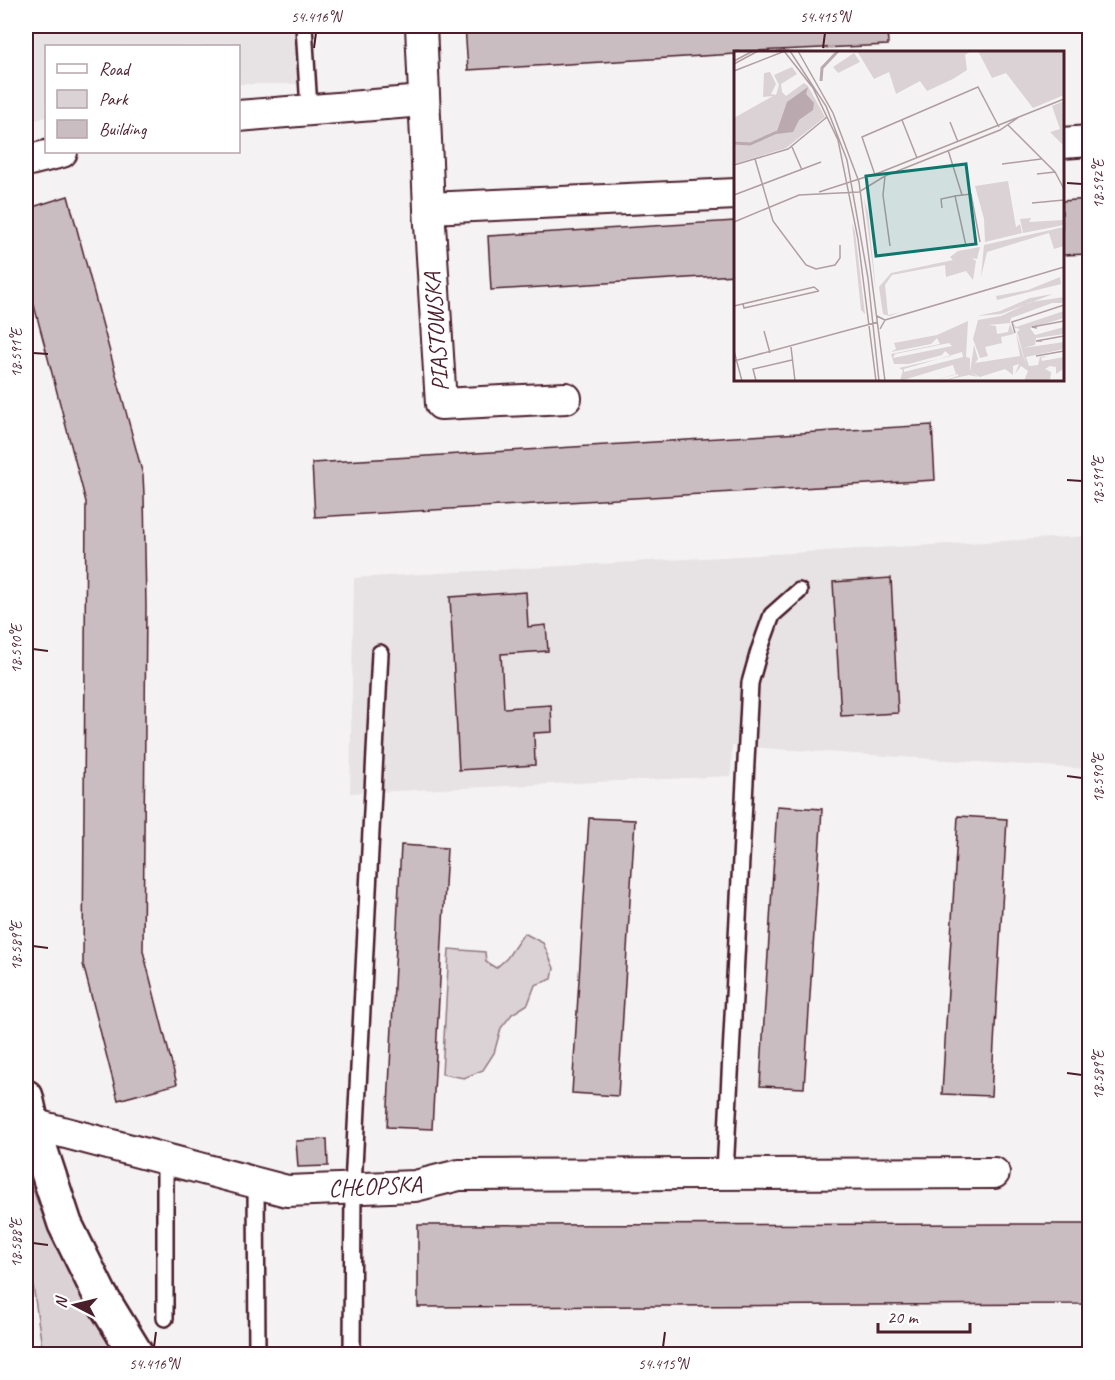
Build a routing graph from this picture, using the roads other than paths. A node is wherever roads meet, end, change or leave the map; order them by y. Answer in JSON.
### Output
{"nodes":[{"id":1,"x":304,"y":26,"type":"edge"},
{"id":2,"x":421,"y":26,"type":"edge"},
{"id":3,"x":423,"y":101,"type":"junction"},
{"id":4,"x":309,"y":109,"type":"junction"},
{"id":5,"x":240,"y":116,"type":"edge"},
{"id":6,"x":1089,"y":141,"type":"edge"},
{"id":7,"x":1064,"y":143,"type":"edge"},
{"id":8,"x":58,"y":153,"type":"edge"},
{"id":9,"x":26,"y":161,"type":"edge"},
{"id":10,"x":734,"y":194,"type":"edge"},
{"id":11,"x":429,"y":208,"type":"junction"},
{"id":12,"x":566,"y":398,"type":"dead end"},
{"id":13,"x":799,"y":591,"type":"dead end"},
{"id":14,"x":380,"y":653,"type":"dead end"},
{"id":15,"x":27,"y":1118,"type":"edge"},
{"id":16,"x":165,"y":1159,"type":"junction"},
{"id":17,"x":725,"y":1173,"type":"junction"},
{"id":18,"x":994,"y":1173,"type":"dead end"},
{"id":19,"x":256,"y":1184,"type":"junction"},
{"id":20,"x":353,"y":1187,"type":"junction"},
{"id":21,"x":165,"y":1318,"type":"dead end"},
{"id":22,"x":257,"y":1352,"type":"dead end"},
{"id":23,"x":136,"y":1354,"type":"edge"},
{"id":24,"x":352,"y":1354,"type":"edge"}],
"edges":[{"from":1,"to":4,"type":"lane"},
{"from":2,"to":3,"type":"street","name":"PIASTOWSKA"},
{"from":3,"to":4,"type":"street"},
{"from":3,"to":11,"type":"street","name":"PIASTOWSKA"},
{"from":4,"to":5,"type":"street"},
{"from":6,"to":7,"type":"street"},
{"from":8,"to":9,"type":"street"},
{"from":10,"to":11,"type":"street"},
{"from":11,"to":12,"type":"street","name":"PIASTOWSKA"},
{"from":13,"to":17,"type":"lane"},
{"from":14,"to":20,"type":"lane"},
{"from":15,"to":16,"type":"street","name":"CHŁOPSKA"},
{"from":15,"to":23,"type":"street"},
{"from":16,"to":19,"type":"street","name":"CHŁOPSKA"},
{"from":16,"to":21,"type":"lane"},
{"from":17,"to":18,"type":"street","name":"CHŁOPSKA"},
{"from":17,"to":20,"type":"street","name":"CHŁOPSKA"},
{"from":19,"to":20,"type":"street","name":"CHŁOPSKA"},
{"from":19,"to":22,"type":"lane"},
{"from":20,"to":24,"type":"lane"}]}
